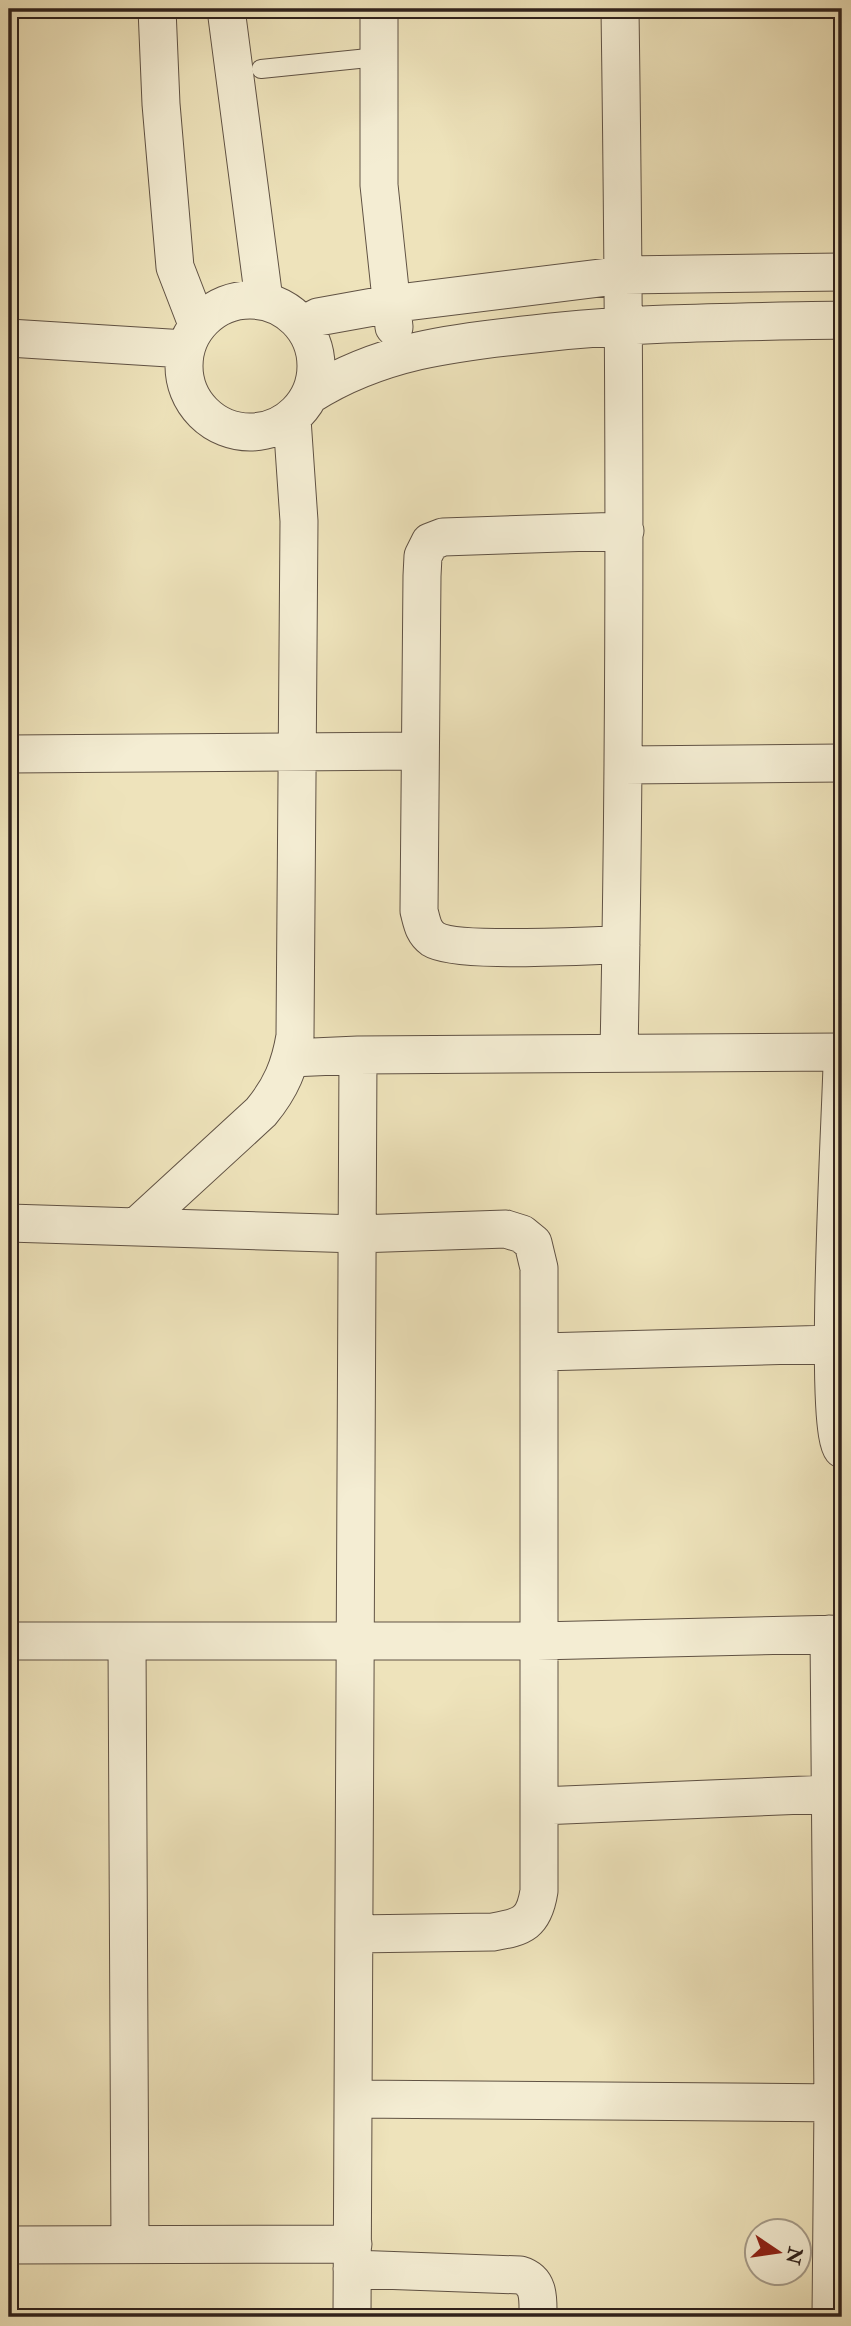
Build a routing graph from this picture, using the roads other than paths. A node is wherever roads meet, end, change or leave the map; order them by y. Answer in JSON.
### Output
{"nodes":[{"id":1,"x":157,"y":9,"type":"edge"},
{"id":2,"x":226,"y":9,"type":"edge"},
{"id":3,"x":379,"y":9,"type":"edge"},
{"id":4,"x":620,"y":9,"type":"edge"},
{"id":5,"x":378,"y":57,"type":"junction"},
{"id":6,"x":261,"y":69,"type":"dead end"},
{"id":7,"x":842,"y":272,"type":"edge"},
{"id":8,"x":624,"y":275,"type":"junction"},
{"id":9,"x":264,"y":300,"type":"junction"},
{"id":10,"x":390,"y":304,"type":"junction"},
{"id":11,"x":842,"y":320,"type":"edge"},
{"id":12,"x":625,"y":323,"type":"junction"},
{"id":13,"x":303,"y":325,"type":"junction"},
{"id":14,"x":191,"y":337,"type":"junction"},
{"id":15,"x":9,"y":338,"type":"edge"},
{"id":16,"x":399,"y":356,"type":"junction"},
{"id":17,"x":301,"y":407,"type":"junction"},
{"id":18,"x":625,"y":531,"type":"junction"},
{"id":19,"x":420,"y":751,"type":"junction"},
{"id":20,"x":298,"y":753,"type":"junction"},
{"id":21,"x":9,"y":754,"type":"edge"},
{"id":22,"x":842,"y":763,"type":"edge"},
{"id":23,"x":624,"y":765,"type":"junction"},
{"id":24,"x":621,"y":945,"type":"junction"},
{"id":25,"x":619,"y":1052,"type":"junction"},
{"id":26,"x":842,"y":1052,"type":"edge"},
{"id":27,"x":358,"y":1055,"type":"junction"},
{"id":28,"x":291,"y":1058,"type":"junction"},
{"id":29,"x":842,"y":1064,"type":"edge"},
{"id":30,"x":9,"y":1223,"type":"edge"},
{"id":31,"x":138,"y":1225,"type":"junction"},
{"id":32,"x":357,"y":1234,"type":"junction"},
{"id":33,"x":833,"y":1343,"type":"junction"},
{"id":34,"x":541,"y":1352,"type":"junction"},
{"id":35,"x":842,"y":1449,"type":"edge"},
{"id":36,"x":836,"y":1634,"type":"edge"},
{"id":37,"x":9,"y":1641,"type":"edge"},
{"id":38,"x":355,"y":1641,"type":"junction"},
{"id":39,"x":537,"y":1641,"type":"junction"},
{"id":40,"x":127,"y":1642,"type":"junction"},
{"id":41,"x":831,"y":1794,"type":"junction"},
{"id":42,"x":540,"y":1806,"type":"junction"},
{"id":43,"x":354,"y":1934,"type":"junction"},
{"id":44,"x":353,"y":2099,"type":"junction"},
{"id":45,"x":838,"y":2103,"type":"edge"},
{"id":46,"x":130,"y":2244,"type":"junction"},
{"id":47,"x":9,"y":2245,"type":"edge"},
{"id":48,"x":352,"y":2257,"type":"junction"},
{"id":49,"x":352,"y":2317,"type":"edge"},
{"id":50,"x":538,"y":2317,"type":"edge"},
{"id":51,"x":831,"y":2317,"type":"edge"}],
"edges":[{"from":1,"to":14,"type":"street"},
{"from":2,"to":9,"type":"street"},
{"from":3,"to":5,"type":"street"},
{"from":4,"to":8,"type":"street"},
{"from":5,"to":6,"type":"lane"},
{"from":5,"to":10,"type":"street"},
{"from":7,"to":8,"type":"street"},
{"from":8,"to":10,"type":"street"},
{"from":8,"to":12,"type":"street"},
{"from":9,"to":13,"type":"street"},
{"from":9,"to":14,"type":"street"},
{"from":10,"to":13,"type":"street"},
{"from":10,"to":16,"type":"street"},
{"from":11,"to":12,"type":"street"},
{"from":12,"to":16,"type":"street"},
{"from":12,"to":18,"type":"street"},
{"from":13,"to":17,"type":"street"},
{"from":14,"to":15,"type":"street"},
{"from":14,"to":17,"type":"street"},
{"from":16,"to":17,"type":"street"},
{"from":17,"to":20,"type":"street"},
{"from":18,"to":19,"type":"street"},
{"from":18,"to":23,"type":"street"},
{"from":19,"to":20,"type":"street"},
{"from":19,"to":24,"type":"street"},
{"from":20,"to":21,"type":"street"},
{"from":20,"to":28,"type":"street"},
{"from":22,"to":23,"type":"street"},
{"from":23,"to":24,"type":"street"},
{"from":24,"to":25,"type":"street"},
{"from":25,"to":26,"type":"street"},
{"from":25,"to":27,"type":"street"},
{"from":27,"to":28,"type":"street"},
{"from":27,"to":32,"type":"street"},
{"from":28,"to":31,"type":"street"},
{"from":29,"to":33,"type":"street"},
{"from":30,"to":31,"type":"street"},
{"from":31,"to":32,"type":"street"},
{"from":32,"to":34,"type":"street"},
{"from":32,"to":38,"type":"street"},
{"from":33,"to":34,"type":"street"},
{"from":33,"to":35,"type":"street"},
{"from":34,"to":39,"type":"street"},
{"from":36,"to":39,"type":"street"},
{"from":36,"to":41,"type":"street"},
{"from":37,"to":40,"type":"street"},
{"from":38,"to":39,"type":"street"},
{"from":38,"to":40,"type":"street"},
{"from":38,"to":43,"type":"street"},
{"from":39,"to":42,"type":"street"},
{"from":40,"to":46,"type":"street"},
{"from":41,"to":42,"type":"street"},
{"from":41,"to":45,"type":"street"},
{"from":42,"to":43,"type":"street"},
{"from":43,"to":44,"type":"street"},
{"from":44,"to":45,"type":"street"},
{"from":44,"to":48,"type":"street"},
{"from":45,"to":51,"type":"street"},
{"from":46,"to":47,"type":"street"},
{"from":46,"to":48,"type":"street"},
{"from":48,"to":49,"type":"street"},
{"from":48,"to":50,"type":"street"}]}
